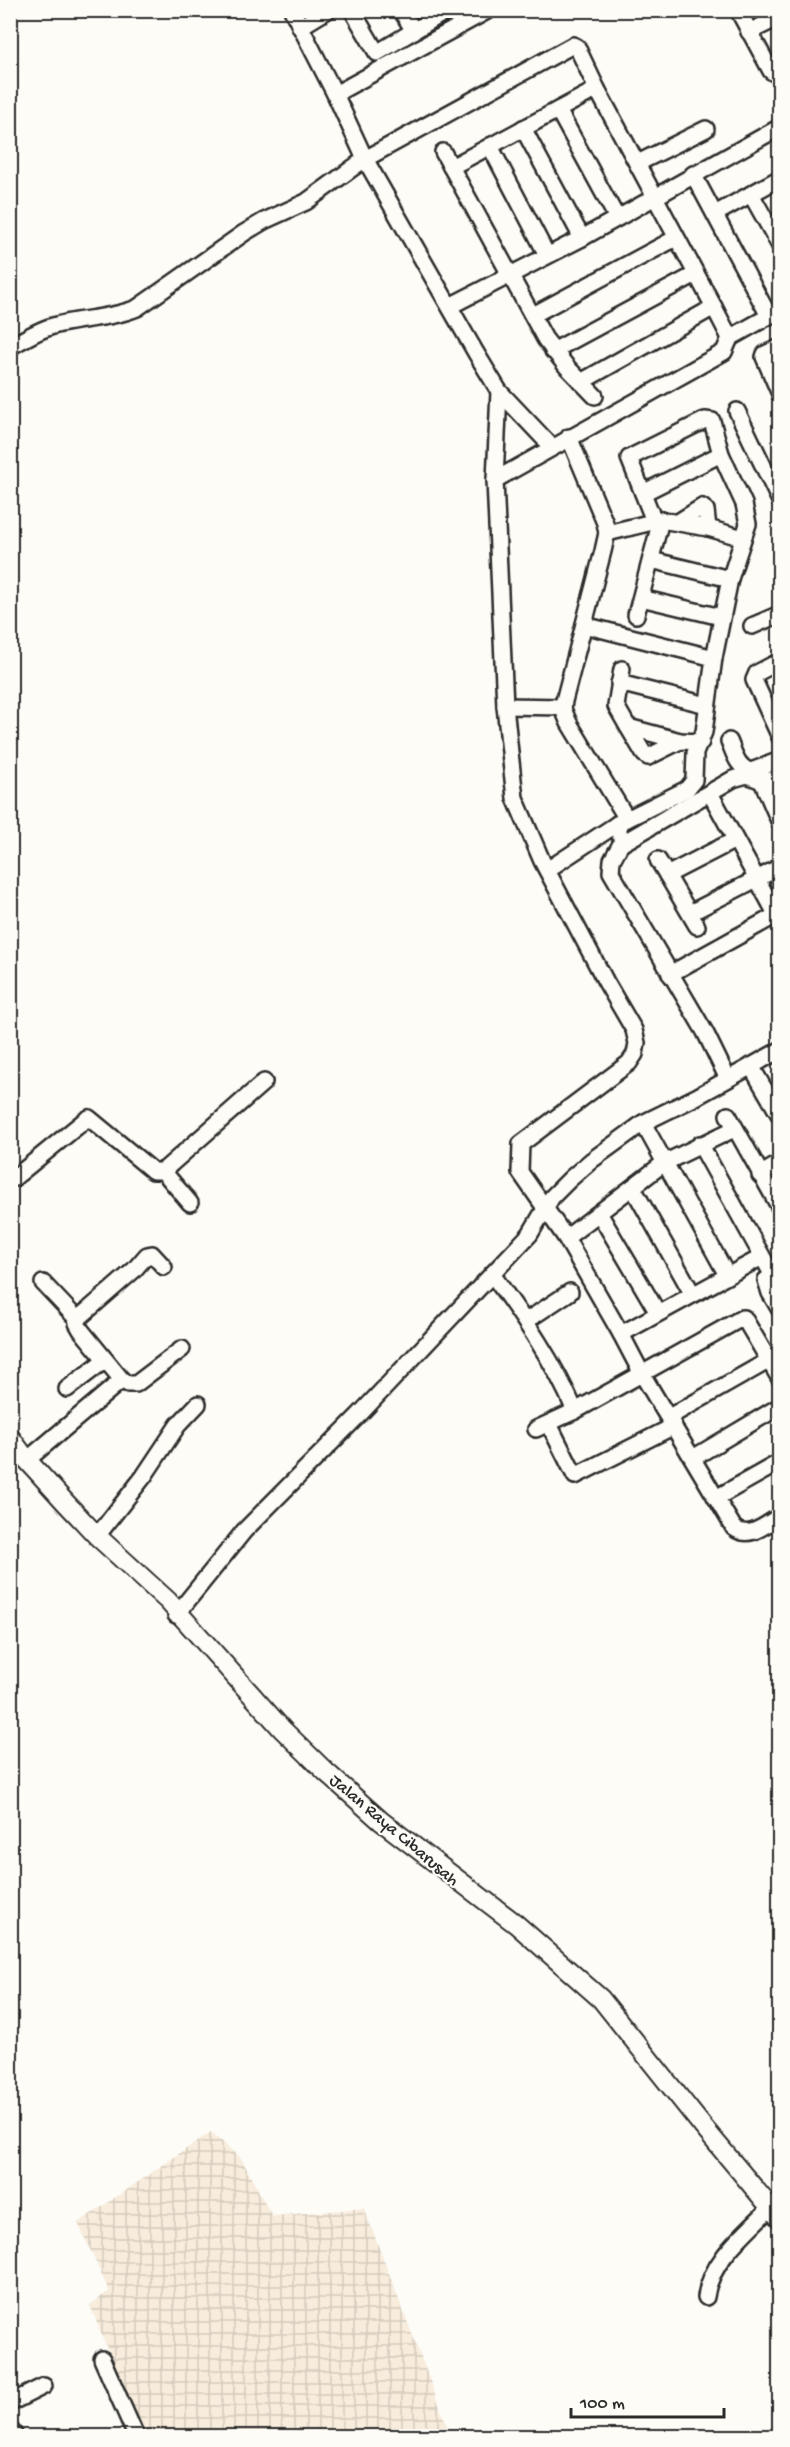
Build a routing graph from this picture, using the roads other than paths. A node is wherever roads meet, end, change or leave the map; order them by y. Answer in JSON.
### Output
{"nodes":[{"id":1,"x":292,"y":10,"type":"edge"},
{"id":2,"x":328,"y":10,"type":"edge"},
{"id":3,"x":352,"y":10,"type":"edge"},
{"id":4,"x":401,"y":10,"type":"edge"},
{"id":5,"x":448,"y":10,"type":"edge"},
{"id":6,"x":489,"y":10,"type":"edge"},
{"id":7,"x":738,"y":10,"type":"edge"},
{"id":8,"x":780,"y":17,"type":"edge"},
{"id":9,"x":300,"y":27,"type":"junction"},
{"id":10,"x":414,"y":31,"type":"junction"},
{"id":11,"x":749,"y":32,"type":"junction"},
{"id":12,"x":780,"y":71,"type":"edge"},
{"id":13,"x":597,"y":89,"type":"junction"},
{"id":14,"x":335,"y":94,"type":"junction"},
{"id":15,"x":558,"y":110,"type":"junction"},
{"id":16,"x":780,"y":127,"type":"edge"},
{"id":17,"x":523,"y":128,"type":"junction"},
{"id":18,"x":706,"y":129,"type":"dead end"},
{"id":19,"x":490,"y":146,"type":"junction"},
{"id":20,"x":443,"y":152,"type":"dead end"},
{"id":21,"x":365,"y":159,"type":"junction"},
{"id":22,"x":638,"y":163,"type":"junction"},
{"id":23,"x":451,"y":167,"type":"junction"},
{"id":24,"x":693,"y":174,"type":"junction"},
{"id":25,"x":780,"y":178,"type":"edge"},
{"id":26,"x":751,"y":194,"type":"junction"},
{"id":27,"x":656,"y":196,"type":"junction"},
{"id":28,"x":714,"y":214,"type":"junction"},
{"id":29,"x":617,"y":218,"type":"junction"},
{"id":30,"x":582,"y":238,"type":"junction"},
{"id":31,"x":676,"y":238,"type":"junction"},
{"id":32,"x":780,"y":246,"type":"edge"},
{"id":33,"x":548,"y":255,"type":"junction"},
{"id":34,"x":696,"y":274,"type":"junction"},
{"id":35,"x":509,"y":275,"type":"junction"},
{"id":36,"x":450,"y":306,"type":"junction"},
{"id":37,"x":714,"y":307,"type":"junction"},
{"id":38,"x":774,"y":313,"type":"edge"},
{"id":39,"x":533,"y":315,"type":"junction"},
{"id":40,"x":730,"y":338,"type":"junction"},
{"id":41,"x":10,"y":347,"type":"edge"},
{"id":42,"x":780,"y":347,"type":"edge"},
{"id":43,"x":553,"y":351,"type":"junction"},
{"id":44,"x":581,"y":382,"type":"junction"},
{"id":45,"x":499,"y":391,"type":"junction"},
{"id":46,"x":780,"y":394,"type":"edge"},
{"id":47,"x":595,"y":396,"type":"dead end"},
{"id":48,"x":737,"y":411,"type":"dead end"},
{"id":49,"x":569,"y":437,"type":"junction"},
{"id":50,"x":552,"y":447,"type":"junction"},
{"id":51,"x":722,"y":454,"type":"junction"},
{"id":52,"x":773,"y":471,"type":"edge"},
{"id":53,"x":495,"y":480,"type":"junction"},
{"id":54,"x":644,"y":493,"type":"junction"},
{"id":55,"x":780,"y":501,"type":"edge"},
{"id":56,"x":657,"y":521,"type":"junction"},
{"id":57,"x":607,"y":533,"type":"junction"},
{"id":58,"x":744,"y":538,"type":"junction"},
{"id":59,"x":651,"y":560,"type":"junction"},
{"id":60,"x":730,"y":579,"type":"junction"},
{"id":61,"x":641,"y":598,"type":"junction"},
{"id":62,"x":780,"y":614,"type":"edge"},
{"id":63,"x":636,"y":615,"type":"dead end"},
{"id":64,"x":721,"y":617,"type":"junction"},
{"id":65,"x":584,"y":626,"type":"junction"},
{"id":66,"x":753,"y":626,"type":"dead end"},
{"id":67,"x":714,"y":658,"type":"junction"},
{"id":68,"x":780,"y":661,"type":"edge"},
{"id":69,"x":707,"y":705,"type":"junction"},
{"id":70,"x":505,"y":706,"type":"junction"},
{"id":71,"x":563,"y":707,"type":"junction"},
{"id":72,"x":628,"y":727,"type":"junction"},
{"id":73,"x":780,"y":737,"type":"edge"},
{"id":74,"x":680,"y":741,"type":"junction"},
{"id":75,"x":729,"y":741,"type":"dead end"},
{"id":76,"x":701,"y":742,"type":"junction"},
{"id":77,"x":780,"y":760,"type":"edge"},
{"id":78,"x":780,"y":779,"type":"edge"},
{"id":79,"x":762,"y":781,"type":"junction"},
{"id":80,"x":711,"y":793,"type":"junction"},
{"id":81,"x":622,"y":822,"type":"junction"},
{"id":82,"x":780,"y":823,"type":"edge"},
{"id":83,"x":735,"y":840,"type":"junction"},
{"id":84,"x":621,"y":844,"type":"junction"},
{"id":85,"x":658,"y":860,"type":"dead end"},
{"id":86,"x":780,"y":867,"type":"edge"},
{"id":87,"x":547,"y":870,"type":"junction"},
{"id":88,"x":667,"y":875,"type":"junction"},
{"id":89,"x":756,"y":878,"type":"junction"},
{"id":90,"x":778,"y":914,"type":"edge"},
{"id":91,"x":670,"y":974,"type":"junction"},
{"id":92,"x":780,"y":1050,"type":"edge"},
{"id":93,"x":751,"y":1066,"type":"junction"},
{"id":94,"x":728,"y":1078,"type":"junction"},
{"id":95,"x":264,"y":1082,"type":"dead end"},
{"id":96,"x":780,"y":1116,"type":"edge"},
{"id":97,"x":643,"y":1123,"type":"junction"},
{"id":98,"x":700,"y":1144,"type":"junction"},
{"id":99,"x":664,"y":1163,"type":"junction"},
{"id":100,"x":780,"y":1163,"type":"edge"},
{"id":101,"x":163,"y":1171,"type":"junction"},
{"id":102,"x":760,"y":1175,"type":"junction"},
{"id":103,"x":10,"y":1179,"type":"edge"},
{"id":104,"x":633,"y":1188,"type":"junction"},
{"id":105,"x":540,"y":1199,"type":"junction"},
{"id":106,"x":190,"y":1203,"type":"dead end"},
{"id":107,"x":780,"y":1208,"type":"edge"},
{"id":108,"x":599,"y":1213,"type":"junction"},
{"id":109,"x":566,"y":1238,"type":"junction"},
{"id":110,"x":762,"y":1257,"type":"junction"},
{"id":111,"x":164,"y":1267,"type":"dead end"},
{"id":112,"x":776,"y":1272,"type":"edge"},
{"id":113,"x":492,"y":1274,"type":"junction"},
{"id":114,"x":727,"y":1275,"type":"junction"},
{"id":115,"x":43,"y":1283,"type":"dead end"},
{"id":116,"x":570,"y":1292,"type":"dead end"},
{"id":117,"x":692,"y":1293,"type":"junction"},
{"id":118,"x":780,"y":1310,"type":"edge"},
{"id":119,"x":658,"y":1313,"type":"junction"},
{"id":120,"x":78,"y":1320,"type":"junction"},
{"id":121,"x":526,"y":1321,"type":"junction"},
{"id":122,"x":621,"y":1334,"type":"junction"},
{"id":123,"x":182,"y":1349,"type":"dead end"},
{"id":124,"x":105,"y":1359,"type":"junction"},
{"id":125,"x":768,"y":1361,"type":"junction"},
{"id":126,"x":642,"y":1374,"type":"junction"},
{"id":127,"x":780,"y":1379,"type":"edge"},
{"id":128,"x":122,"y":1380,"type":"junction"},
{"id":129,"x":67,"y":1389,"type":"dead end"},
{"id":130,"x":198,"y":1404,"type":"dead end"},
{"id":131,"x":780,"y":1406,"type":"edge"},
{"id":132,"x":575,"y":1411,"type":"junction"},
{"id":133,"x":671,"y":1421,"type":"junction"},
{"id":134,"x":10,"y":1437,"type":"edge"},
{"id":135,"x":10,"y":1443,"type":"edge"},
{"id":136,"x":693,"y":1458,"type":"junction"},
{"id":137,"x":27,"y":1460,"type":"junction"},
{"id":138,"x":780,"y":1462,"type":"edge"},
{"id":139,"x":716,"y":1498,"type":"junction"},
{"id":140,"x":780,"y":1516,"type":"edge"},
{"id":141,"x":97,"y":1536,"type":"junction"},
{"id":142,"x":149,"y":1585,"type":"junction"},
{"id":143,"x":172,"y":1608,"type":"junction"},
{"id":144,"x":776,"y":2218,"type":"edge"},
{"id":145,"x":706,"y":2297,"type":"dead end"},
{"id":146,"x":102,"y":2358,"type":"dead end"},
{"id":147,"x":44,"y":2386,"type":"dead end"},
{"id":148,"x":10,"y":2403,"type":"edge"},
{"id":149,"x":10,"y":2429,"type":"edge"},
{"id":150,"x":15,"y":2436,"type":"edge"},
{"id":151,"x":136,"y":2436,"type":"edge"}],
"edges":[{"from":1,"to":9,"type":"street"},
{"from":2,"to":9,"type":"street"},
{"from":3,"to":10,"type":"street"},
{"from":4,"to":10,"type":"street"},
{"from":5,"to":10,"type":"street"},
{"from":6,"to":14,"type":"street"},
{"from":7,"to":11,"type":"street"},
{"from":8,"to":11,"type":"street"},
{"from":9,"to":14,"type":"street"},
{"from":11,"to":12,"type":"street"},
{"from":13,"to":15,"type":"street"},
{"from":13,"to":21,"type":"street"},
{"from":13,"to":22,"type":"street"},
{"from":14,"to":21,"type":"street"},
{"from":15,"to":17,"type":"street"},
{"from":15,"to":29,"type":"street"},
{"from":16,"to":24,"type":"street"},
{"from":17,"to":19,"type":"street"},
{"from":17,"to":30,"type":"street"},
{"from":18,"to":22,"type":"street"},
{"from":19,"to":23,"type":"street"},
{"from":19,"to":33,"type":"street"},
{"from":20,"to":23,"type":"street"},
{"from":21,"to":36,"type":"street"},
{"from":21,"to":41,"type":"street"},
{"from":22,"to":27,"type":"street"},
{"from":23,"to":35,"type":"street"},
{"from":24,"to":27,"type":"street"},
{"from":24,"to":28,"type":"street"},
{"from":25,"to":26,"type":"street"},
{"from":26,"to":28,"type":"street"},
{"from":26,"to":32,"type":"street"},
{"from":27,"to":29,"type":"street"},
{"from":27,"to":31,"type":"street"},
{"from":28,"to":38,"type":"street"},
{"from":29,"to":30,"type":"street"},
{"from":30,"to":33,"type":"street"},
{"from":31,"to":34,"type":"street"},
{"from":31,"to":39,"type":"street"},
{"from":33,"to":35,"type":"street"},
{"from":34,"to":37,"type":"street"},
{"from":34,"to":43,"type":"street"},
{"from":35,"to":36,"type":"street"},
{"from":35,"to":39,"type":"street"},
{"from":36,"to":45,"type":"street"},
{"from":37,"to":40,"type":"street"},
{"from":37,"to":44,"type":"street"},
{"from":38,"to":40,"type":"street"},
{"from":39,"to":43,"type":"street"},
{"from":40,"to":49,"type":"street"},
{"from":42,"to":46,"type":"street"},
{"from":43,"to":44,"type":"street"},
{"from":44,"to":47,"type":"street"},
{"from":45,"to":50,"type":"street"},
{"from":45,"to":53,"type":"street"},
{"from":48,"to":52,"type":"street"},
{"from":49,"to":50,"type":"street"},
{"from":49,"to":57,"type":"street"},
{"from":50,"to":53,"type":"street"},
{"from":51,"to":54,"type":"street"},
{"from":51,"to":54,"type":"street"},
{"from":51,"to":58,"type":"street"},
{"from":52,"to":55,"type":"street"},
{"from":53,"to":70,"type":"street"},
{"from":54,"to":56,"type":"street"},
{"from":56,"to":57,"type":"street"},
{"from":56,"to":58,"type":"street"},
{"from":56,"to":59,"type":"street"},
{"from":57,"to":65,"type":"street"},
{"from":58,"to":60,"type":"street"},
{"from":59,"to":60,"type":"street"},
{"from":59,"to":61,"type":"street"},
{"from":60,"to":64,"type":"street"},
{"from":61,"to":63,"type":"street"},
{"from":61,"to":64,"type":"street"},
{"from":62,"to":66,"type":"street"},
{"from":64,"to":67,"type":"street"},
{"from":65,"to":67,"type":"street"},
{"from":65,"to":71,"type":"street"},
{"from":67,"to":69,"type":"street"},
{"from":68,"to":73,"type":"street"},
{"from":69,"to":72,"type":"street"},
{"from":69,"to":76,"type":"street"},
{"from":70,"to":71,"type":"street"},
{"from":70,"to":87,"type":"street"},
{"from":71,"to":81,"type":"street"},
{"from":72,"to":74,"type":"street"},
{"from":72,"to":74,"type":"street"},
{"from":74,"to":76,"type":"street"},
{"from":75,"to":77,"type":"street"},
{"from":76,"to":81,"type":"street"},
{"from":78,"to":79,"type":"street"},
{"from":79,"to":80,"type":"street"},
{"from":79,"to":82,"type":"street"},
{"from":80,"to":83,"type":"street"},
{"from":80,"to":84,"type":"street"},
{"from":81,"to":84,"type":"street"},
{"from":81,"to":87,"type":"street"},
{"from":83,"to":88,"type":"street"},
{"from":83,"to":89,"type":"street"},
{"from":84,"to":91,"type":"street"},
{"from":85,"to":88,"type":"street"},
{"from":86,"to":89,"type":"street"},
{"from":87,"to":105,"type":"street"},
{"from":88,"to":89,"type":"street"},
{"from":89,"to":90,"type":"street"},
{"from":90,"to":91,"type":"street"},
{"from":91,"to":94,"type":"street"},
{"from":92,"to":93,"type":"street"},
{"from":93,"to":94,"type":"street"},
{"from":93,"to":96,"type":"street"},
{"from":94,"to":97,"type":"street"},
{"from":95,"to":101,"type":"street"},
{"from":97,"to":99,"type":"street"},
{"from":97,"to":105,"type":"street"},
{"from":98,"to":99,"type":"street"},
{"from":98,"to":102,"type":"street"},
{"from":98,"to":110,"type":"street"},
{"from":99,"to":104,"type":"street"},
{"from":99,"to":114,"type":"street"},
{"from":100,"to":102,"type":"street"},
{"from":101,"to":103,"type":"street"},
{"from":101,"to":106,"type":"street"},
{"from":102,"to":107,"type":"street"},
{"from":104,"to":108,"type":"street"},
{"from":104,"to":117,"type":"street"},
{"from":105,"to":109,"type":"street"},
{"from":105,"to":113,"type":"street"},
{"from":108,"to":109,"type":"street"},
{"from":108,"to":119,"type":"street"},
{"from":109,"to":122,"type":"street"},
{"from":110,"to":112,"type":"street"},
{"from":110,"to":114,"type":"street"},
{"from":111,"to":120,"type":"street"},
{"from":112,"to":118,"type":"street"},
{"from":113,"to":121,"type":"street"},
{"from":113,"to":143,"type":"street"},
{"from":114,"to":117,"type":"street"},
{"from":115,"to":120,"type":"street"},
{"from":116,"to":121,"type":"street"},
{"from":117,"to":119,"type":"street"},
{"from":119,"to":122,"type":"street"},
{"from":120,"to":124,"type":"street"},
{"from":121,"to":132,"type":"street"},
{"from":122,"to":126,"type":"street"},
{"from":123,"to":128,"type":"street"},
{"from":124,"to":128,"type":"street"},
{"from":124,"to":129,"type":"street"},
{"from":125,"to":126,"type":"street"},
{"from":125,"to":127,"type":"street"},
{"from":125,"to":133,"type":"street"},
{"from":126,"to":132,"type":"street"},
{"from":126,"to":133,"type":"street"},
{"from":128,"to":137,"type":"street"},
{"from":130,"to":141,"type":"street"},
{"from":131,"to":136,"type":"street"},
{"from":132,"to":133,"type":"street"},
{"from":133,"to":136,"type":"street"},
{"from":134,"to":137,"type":"main road","name":"Jalan Raya Cibarusah"},
{"from":135,"to":142,"type":"main road","name":"Jalan Raya Cibarusah"},
{"from":136,"to":139,"type":"street"},
{"from":137,"to":141,"type":"main road","name":"Jalan Raya Cibarusah"},
{"from":138,"to":139,"type":"street"},
{"from":139,"to":140,"type":"street"},
{"from":141,"to":142,"type":"main road","name":"Jalan Raya Cibarusah"},
{"from":142,"to":143,"type":"main road","name":"Jalan Raya Cibarusah"},
{"from":143,"to":144,"type":"main road","name":"Jalan Raya Cibarusah"},
{"from":144,"to":145,"type":"street"},
{"from":146,"to":151,"type":"street"},
{"from":147,"to":148,"type":"street"},
{"from":149,"to":150,"type":"street"}]}
